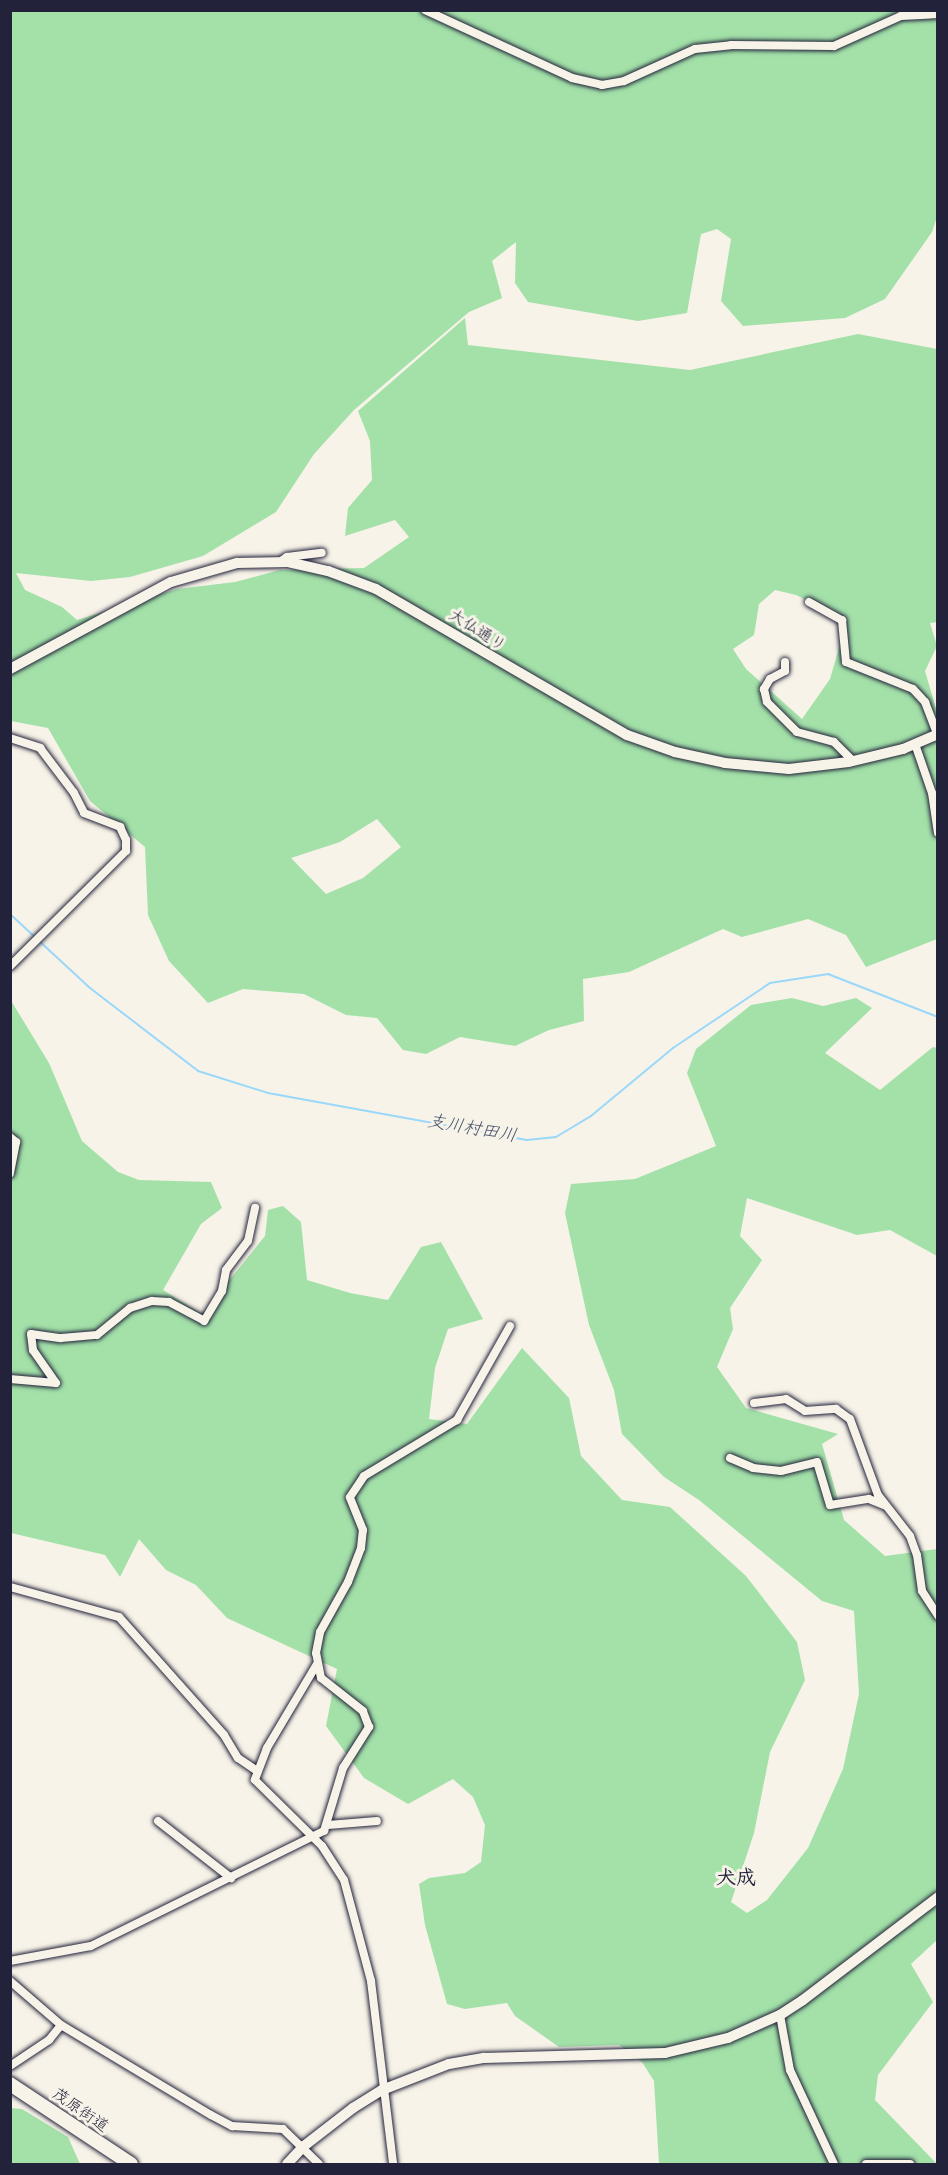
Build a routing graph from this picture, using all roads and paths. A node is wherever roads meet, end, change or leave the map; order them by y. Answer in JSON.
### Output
{"nodes":[{"id":1,"x":425,"y":10,"type":"edge"},
{"id":2,"x":938,"y":15,"type":"edge"},
{"id":3,"x":322,"y":553,"type":"dead end"},
{"id":4,"x":281,"y":562,"type":"junction"},
{"id":5,"x":809,"y":602,"type":"dead end"},
{"id":6,"x":785,"y":662,"type":"dead end"},
{"id":7,"x":10,"y":669,"type":"edge"},
{"id":8,"x":938,"y":734,"type":"edge"},
{"id":9,"x":10,"y":738,"type":"edge"},
{"id":10,"x":915,"y":744,"type":"junction"},
{"id":11,"x":853,"y":761,"type":"junction"},
{"id":12,"x":938,"y":833,"type":"edge"},
{"id":13,"x":10,"y":966,"type":"edge"},
{"id":14,"x":10,"y":1137,"type":"edge"},
{"id":15,"x":10,"y":1173,"type":"edge"},
{"id":16,"x":255,"y":1208,"type":"dead end"},
{"id":17,"x":510,"y":1326,"type":"dead end"},
{"id":18,"x":10,"y":1379,"type":"edge"},
{"id":19,"x":754,"y":1403,"type":"dead end"},
{"id":20,"x":730,"y":1458,"type":"dead end"},
{"id":21,"x":886,"y":1506,"type":"junction"},
{"id":22,"x":10,"y":1587,"type":"edge"},
{"id":23,"x":938,"y":1616,"type":"edge"},
{"id":24,"x":317,"y":1664,"type":"junction"},
{"id":25,"x":257,"y":1771,"type":"junction"},
{"id":26,"x":158,"y":1821,"type":"dead end"},
{"id":27,"x":377,"y":1821,"type":"dead end"},
{"id":28,"x":328,"y":1825,"type":"junction"},
{"id":29,"x":313,"y":1840,"type":"junction"},
{"id":30,"x":231,"y":1878,"type":"junction"},
{"id":31,"x":938,"y":1897,"type":"edge"},
{"id":32,"x":10,"y":1961,"type":"edge"},
{"id":33,"x":10,"y":1981,"type":"edge"},
{"id":34,"x":780,"y":2016,"type":"junction"},
{"id":35,"x":61,"y":2025,"type":"junction"},
{"id":36,"x":10,"y":2066,"type":"edge"},
{"id":37,"x":10,"y":2085,"type":"edge"},
{"id":38,"x":382,"y":2090,"type":"junction"},
{"id":39,"x":304,"y":2146,"type":"junction"},
{"id":40,"x":131,"y":2164,"type":"edge"},
{"id":41,"x":288,"y":2164,"type":"edge"},
{"id":42,"x":319,"y":2164,"type":"edge"},
{"id":43,"x":393,"y":2164,"type":"edge"},
{"id":44,"x":834,"y":2164,"type":"edge"},
{"id":45,"x":866,"y":2164,"type":"edge"},
{"id":46,"x":910,"y":2164,"type":"edge"}],
"edges":[{"from":1,"to":2,"type":"street"},
{"from":3,"to":4,"type":"street"},
{"from":4,"to":7,"type":"street","name":"大仏通り"},
{"from":4,"to":11,"type":"street","name":"大仏通り"},
{"from":5,"to":8,"type":"street"},
{"from":6,"to":11,"type":"street"},
{"from":8,"to":10,"type":"street","name":"大仏通り"},
{"from":9,"to":13,"type":"street"},
{"from":10,"to":11,"type":"street","name":"大仏通り"},
{"from":10,"to":12,"type":"street"},
{"from":14,"to":15,"type":"street"},
{"from":16,"to":18,"type":"street"},
{"from":17,"to":24,"type":"street"},
{"from":19,"to":21,"type":"street"},
{"from":20,"to":21,"type":"street"},
{"from":21,"to":23,"type":"street"},
{"from":22,"to":25,"type":"street"},
{"from":24,"to":25,"type":"street"},
{"from":24,"to":28,"type":"street"},
{"from":25,"to":29,"type":"street"},
{"from":26,"to":30,"type":"street"},
{"from":27,"to":28,"type":"street"},
{"from":28,"to":29,"type":"street"},
{"from":29,"to":30,"type":"street"},
{"from":29,"to":38,"type":"street"},
{"from":30,"to":32,"type":"street"},
{"from":31,"to":34,"type":"street"},
{"from":33,"to":35,"type":"street"},
{"from":34,"to":38,"type":"street"},
{"from":34,"to":44,"type":"street"},
{"from":35,"to":36,"type":"street"},
{"from":35,"to":39,"type":"street"},
{"from":37,"to":40,"type":"main road","name":"茂原街道"},
{"from":38,"to":39,"type":"street"},
{"from":38,"to":43,"type":"street"},
{"from":39,"to":41,"type":"street"},
{"from":39,"to":42,"type":"street"},
{"from":45,"to":46,"type":"street"}]}
